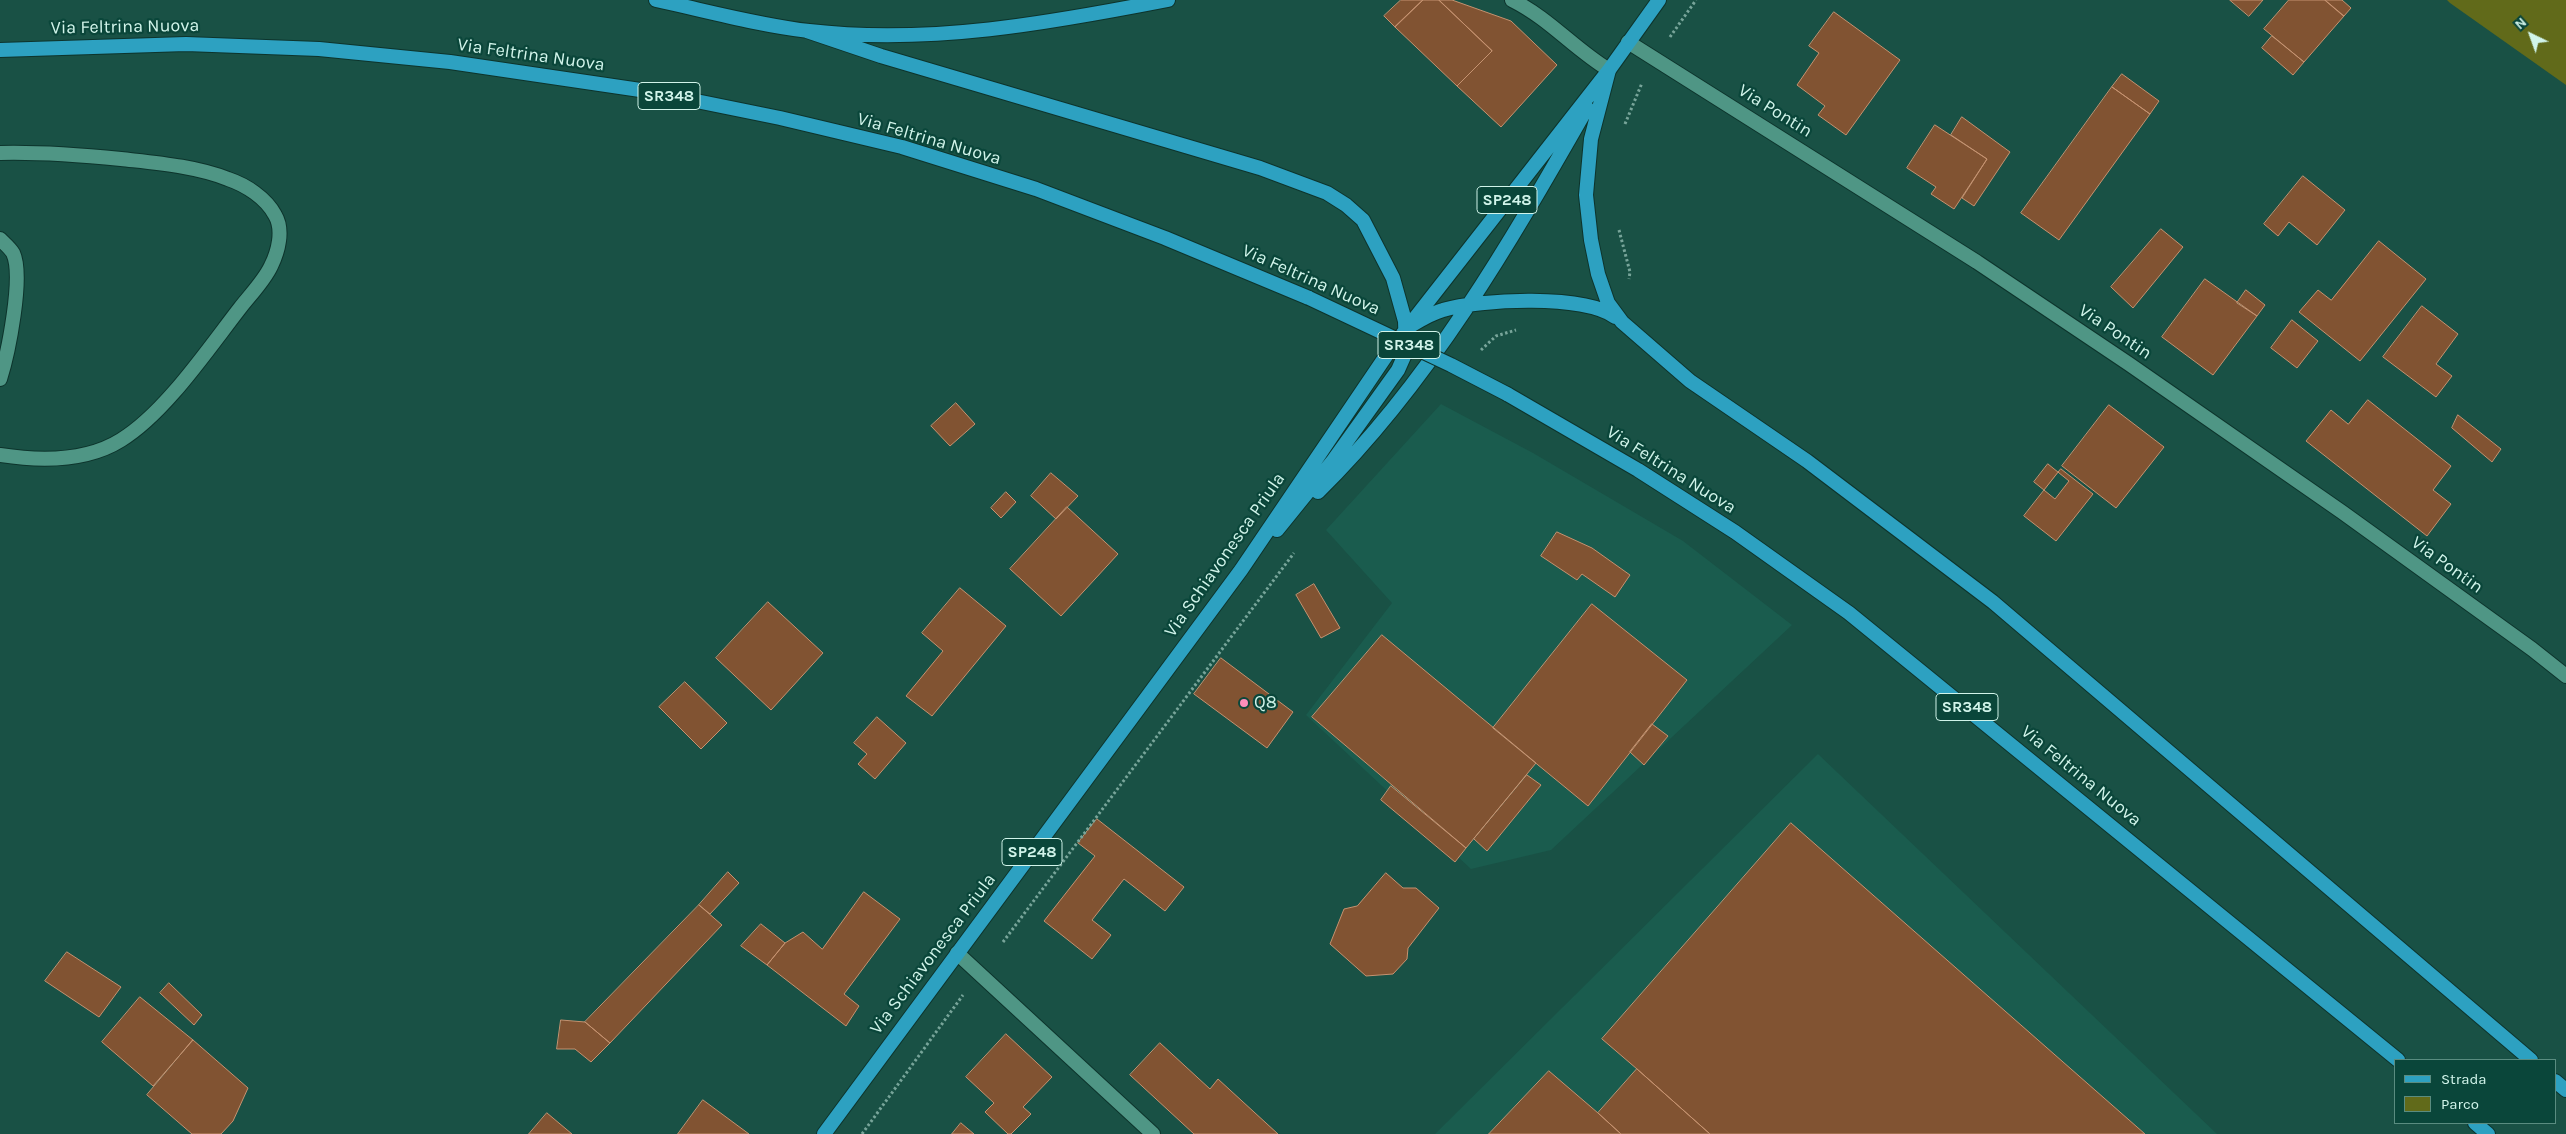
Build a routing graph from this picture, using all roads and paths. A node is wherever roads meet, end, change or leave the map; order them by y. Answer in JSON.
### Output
{"nodes":[{"id":1,"x":656,"y":0,"type":"edge"},
{"id":2,"x":1168,"y":0,"type":"edge"},
{"id":3,"x":1512,"y":0,"type":"edge"},
{"id":4,"x":1659,"y":0,"type":"edge"},
{"id":5,"x":1696,"y":0,"type":"edge"},
{"id":6,"x":807,"y":31,"type":"junction"},
{"id":7,"x":1668,"y":40,"type":"dead end"},
{"id":8,"x":1628,"y":42,"type":"junction"},
{"id":9,"x":0,"y":50,"type":"edge"},
{"id":10,"x":1609,"y":70,"type":"junction"},
{"id":11,"x":1643,"y":81,"type":"dead end"},
{"id":12,"x":1624,"y":125,"type":"dead end"},
{"id":13,"x":0,"y":153,"type":"edge"},
{"id":14,"x":1619,"y":226,"type":"dead end"},
{"id":15,"x":0,"y":239,"type":"edge"},
{"id":16,"x":1627,"y":260,"type":"dead end"},
{"id":17,"x":1467,"y":306,"type":"junction"},
{"id":18,"x":1622,"y":322,"type":"junction"},
{"id":19,"x":1406,"y":329,"type":"junction"},
{"id":20,"x":1519,"y":329,"type":"dead end"},
{"id":21,"x":1477,"y":353,"type":"dead end"},
{"id":22,"x":0,"y":379,"type":"edge"},
{"id":23,"x":0,"y":455,"type":"edge"},
{"id":24,"x":1266,"y":543,"type":"junction"},
{"id":25,"x":1296,"y":550,"type":"dead end"},
{"id":26,"x":1241,"y":570,"type":"junction"},
{"id":27,"x":2566,"y":676,"type":"edge"},
{"id":28,"x":957,"y":953,"type":"junction"},
{"id":29,"x":980,"y":972,"type":"junction"},
{"id":30,"x":2397,"y":1059,"type":"edge"},
{"id":31,"x":2530,"y":1059,"type":"edge"},
{"id":32,"x":2556,"y":1082,"type":"edge"},
{"id":33,"x":2566,"y":1090,"type":"edge"},
{"id":34,"x":2476,"y":1124,"type":"edge"},
{"id":35,"x":824,"y":1134,"type":"edge"},
{"id":36,"x":862,"y":1134,"type":"edge"},
{"id":37,"x":1153,"y":1134,"type":"edge"},
{"id":38,"x":2488,"y":1134,"type":"edge"}],
"edges":[{"from":1,"to":6,"type":"main road"},
{"from":2,"to":6,"type":"main road"},
{"from":3,"to":10,"type":"street"},
{"from":4,"to":8,"type":"main road","name":"Via Schiavonesca Priula","number":"SP248"},
{"from":5,"to":7,"type":"path"},
{"from":6,"to":19,"type":"main road"},
{"from":8,"to":10,"type":"main road","name":"Via Schiavonesca Priula","number":"SP248"},
{"from":8,"to":27,"type":"street","name":"Via Pontin"},
{"from":9,"to":30,"type":"main road","name":"Via Feltrina Nuova","number":"SR348","bridge":true},
{"from":10,"to":17,"type":"main road"},
{"from":10,"to":18,"type":"main road"},
{"from":10,"to":19,"type":"main road","name":"Via Schiavonesca Priula","number":"SP248"},
{"from":11,"to":12,"type":"path"},
{"from":13,"to":23,"type":"street"},
{"from":14,"to":16,"type":"path"},
{"from":15,"to":22,"type":"street"},
{"from":17,"to":18,"type":"main road"},
{"from":17,"to":19,"type":"main road"},
{"from":17,"to":24,"type":"main road"},
{"from":18,"to":31,"type":"main road"},
{"from":19,"to":24,"type":"main road"},
{"from":19,"to":26,"type":"main road","name":"Via Schiavonesca Priula","number":"SP248"},
{"from":20,"to":21,"type":"path"},
{"from":24,"to":26,"type":"main road"},
{"from":25,"to":29,"type":"path"},
{"from":26,"to":28,"type":"main road","name":"Via Schiavonesca Priula","number":"SP248"},
{"from":28,"to":29,"type":"street"},
{"from":28,"to":35,"type":"main road","name":"Via Schiavonesca Priula","number":"SP248"},
{"from":29,"to":36,"type":"path"},
{"from":29,"to":37,"type":"street"},
{"from":32,"to":33,"type":"main road"},
{"from":34,"to":38,"type":"main road"}]}
